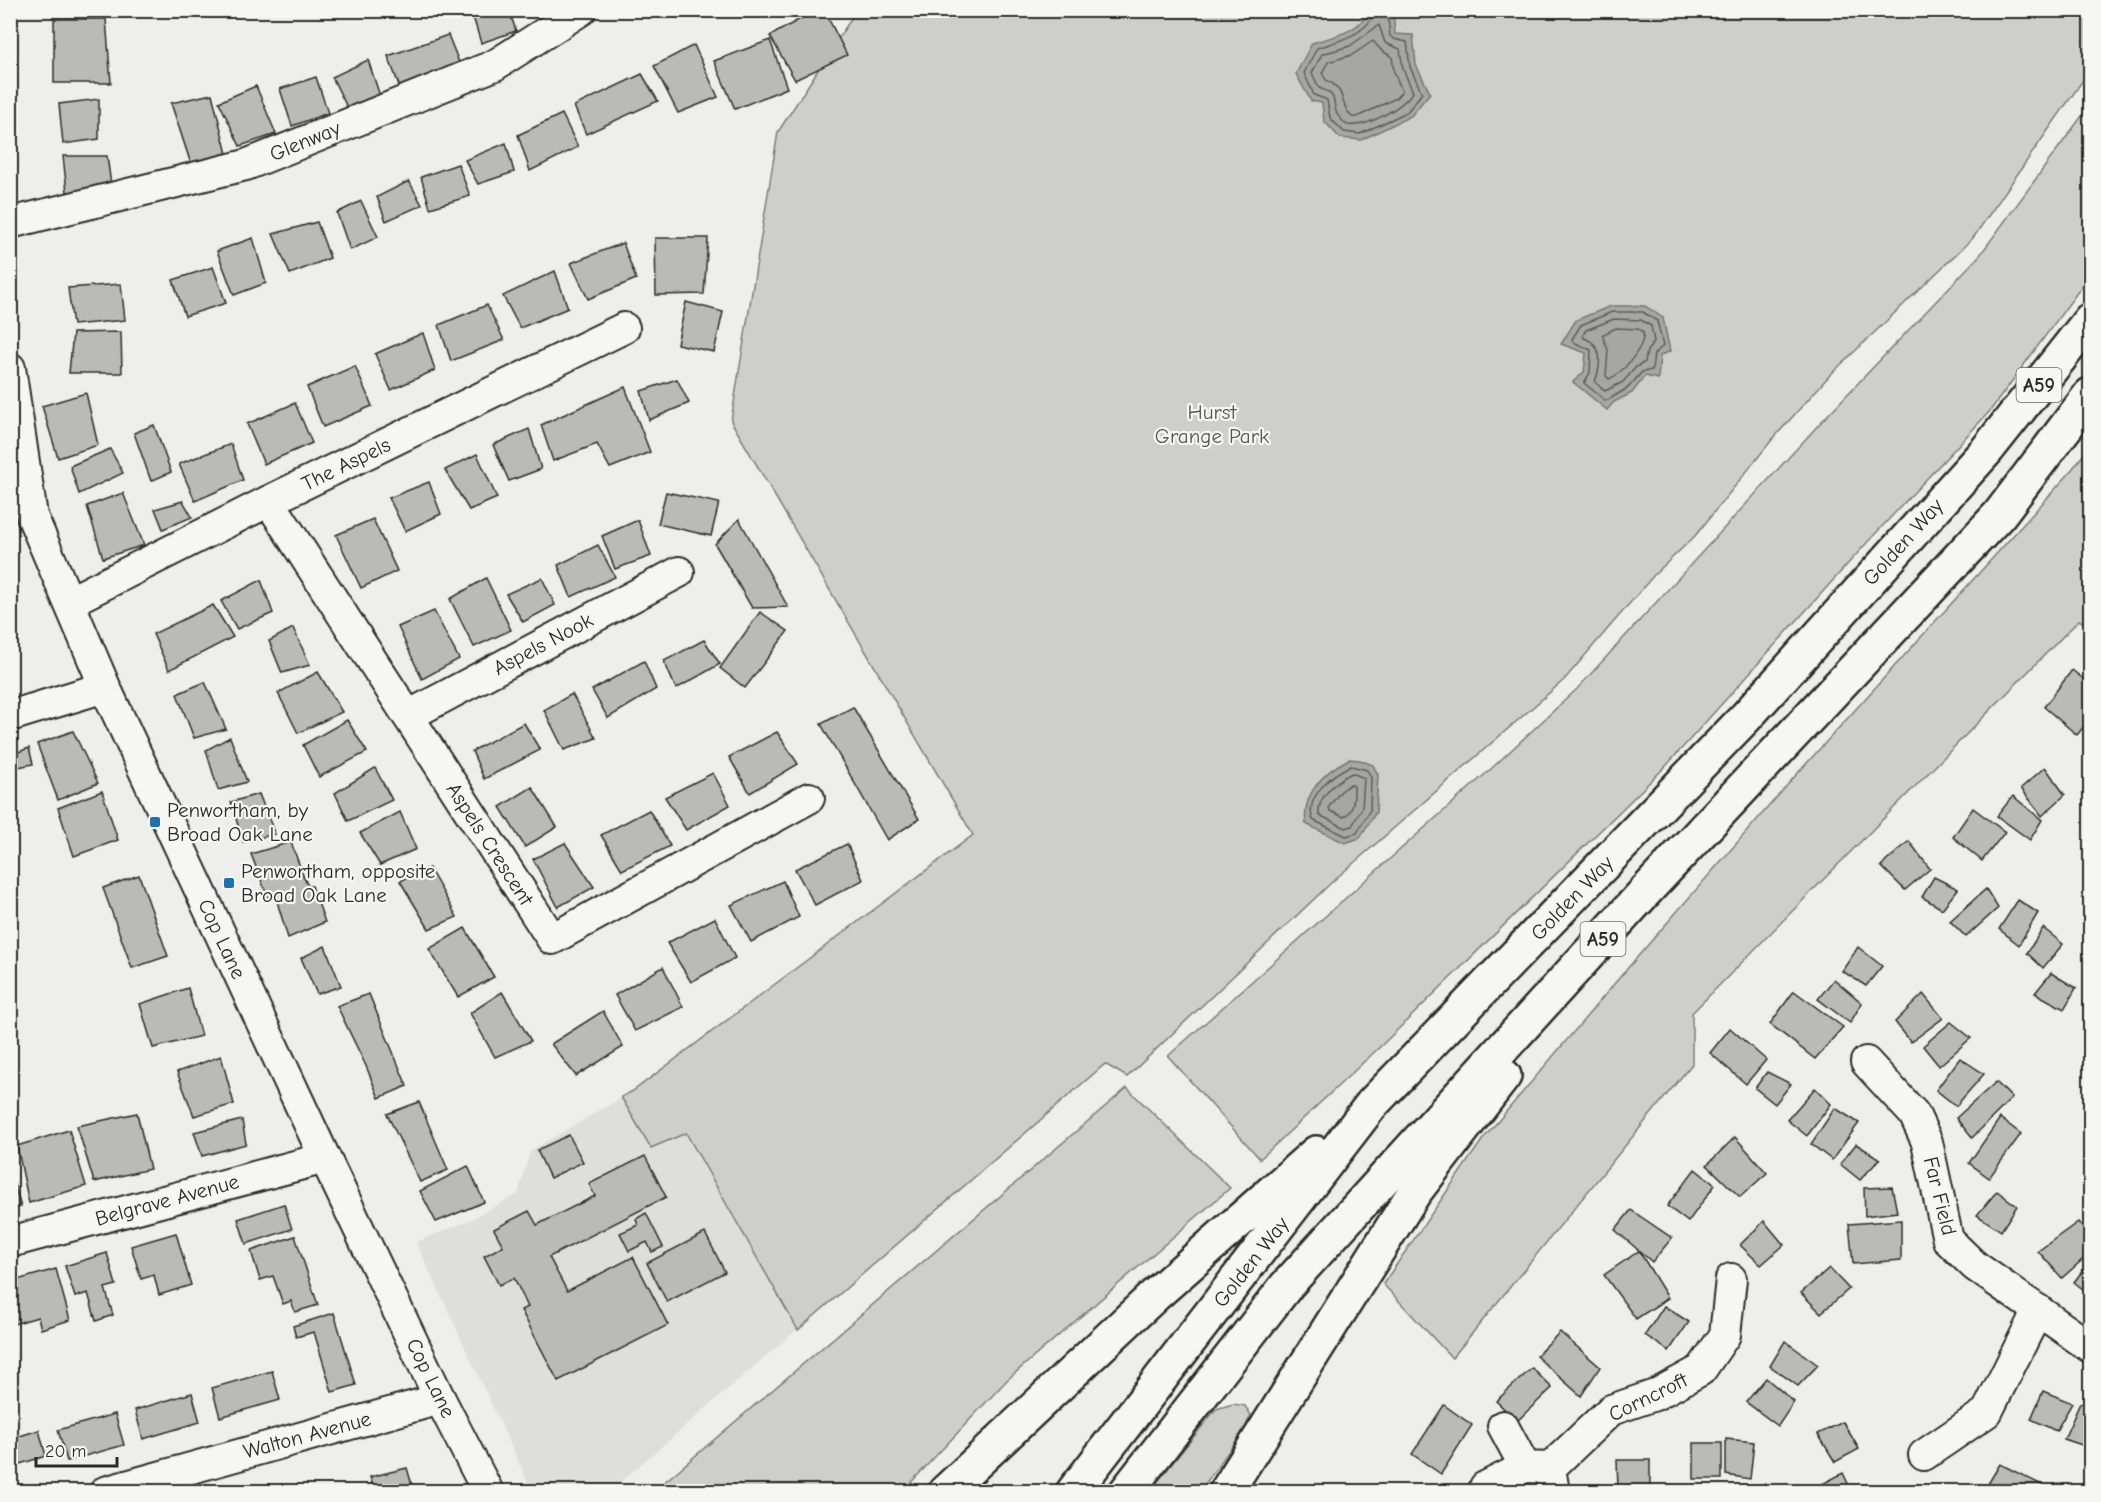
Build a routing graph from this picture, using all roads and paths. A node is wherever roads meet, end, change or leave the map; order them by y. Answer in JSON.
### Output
{"nodes":[{"id":1,"x":581,"y":10,"type":"edge"},
{"id":2,"x":10,"y":223,"type":"edge"},
{"id":3,"x":2091,"y":320,"type":"edge"},
{"id":4,"x":624,"y":328,"type":"dead end"},
{"id":5,"x":10,"y":368,"type":"edge"},
{"id":6,"x":2091,"y":395,"type":"edge"},
{"id":7,"x":269,"y":501,"type":"junction"},
{"id":8,"x":679,"y":572,"type":"dead end"},
{"id":9,"x":69,"y":602,"type":"junction"},
{"id":10,"x":105,"y":687,"type":"junction"},
{"id":11,"x":10,"y":716,"type":"edge"},
{"id":12,"x":408,"y":716,"type":"junction"},
{"id":13,"x":809,"y":798,"type":"dead end"},
{"id":14,"x":1644,"y":893,"type":"junction"},
{"id":15,"x":1866,"y":1062,"type":"dead end"},
{"id":16,"x":1372,"y":1104,"type":"junction"},
{"id":17,"x":325,"y":1158,"type":"junction"},
{"id":18,"x":10,"y":1242,"type":"edge"},
{"id":19,"x":1731,"y":1279,"type":"dead end"},
{"id":20,"x":2038,"y":1310,"type":"junction"},
{"id":21,"x":2091,"y":1347,"type":"edge"},
{"id":22,"x":440,"y":1399,"type":"junction"},
{"id":23,"x":1503,"y":1426,"type":"dead end"},
{"id":24,"x":1924,"y":1455,"type":"dead end"},
{"id":25,"x":1543,"y":1475,"type":"edge"},
{"id":26,"x":1485,"y":1487,"type":"dead end"},
{"id":27,"x":105,"y":1491,"type":"edge"},
{"id":28,"x":488,"y":1491,"type":"edge"},
{"id":29,"x":945,"y":1491,"type":"edge"},
{"id":30,"x":1073,"y":1491,"type":"edge"},
{"id":31,"x":1126,"y":1491,"type":"edge"},
{"id":32,"x":1226,"y":1491,"type":"edge"}],
"edges":[{"from":1,"to":2,"type":"street","name":"Glenway"},
{"from":3,"to":16,"type":"highway","name":"Golden Way","number":"A59"},
{"from":4,"to":7,"type":"street","name":"The Aspels"},
{"from":5,"to":9,"type":"street","name":"Cop Lane"},
{"from":6,"to":14,"type":"highway","name":"Golden Way","number":"A59"},
{"from":7,"to":9,"type":"street","name":"The Aspels"},
{"from":7,"to":12,"type":"street","name":"Aspels Crescent"},
{"from":8,"to":12,"type":"street","name":"Aspels Nook"},
{"from":9,"to":10,"type":"street","name":"Cop Lane"},
{"from":10,"to":11,"type":"street"},
{"from":10,"to":17,"type":"street","name":"Cop Lane"},
{"from":12,"to":13,"type":"street","name":"Aspels Crescent"},
{"from":14,"to":31,"type":"highway","name":"Golden Way","number":"A59"},
{"from":14,"to":32,"type":"highway"},
{"from":15,"to":20,"type":"street","name":"Far Field"},
{"from":16,"to":29,"type":"highway"},
{"from":16,"to":30,"type":"highway","name":"Golden Way","number":"A59"},
{"from":17,"to":18,"type":"street","name":"Belgrave Avenue"},
{"from":17,"to":22,"type":"street","name":"Cop Lane"},
{"from":19,"to":25,"type":"street","name":"Corncroft"},
{"from":20,"to":21,"type":"street","name":"Far Field"},
{"from":20,"to":24,"type":"street"},
{"from":22,"to":27,"type":"street","name":"Walton Avenue"},
{"from":22,"to":28,"type":"street","name":"Cop Lane"},
{"from":23,"to":25,"type":"street"},
{"from":25,"to":26,"type":"street","name":"Corncroft"}]}
